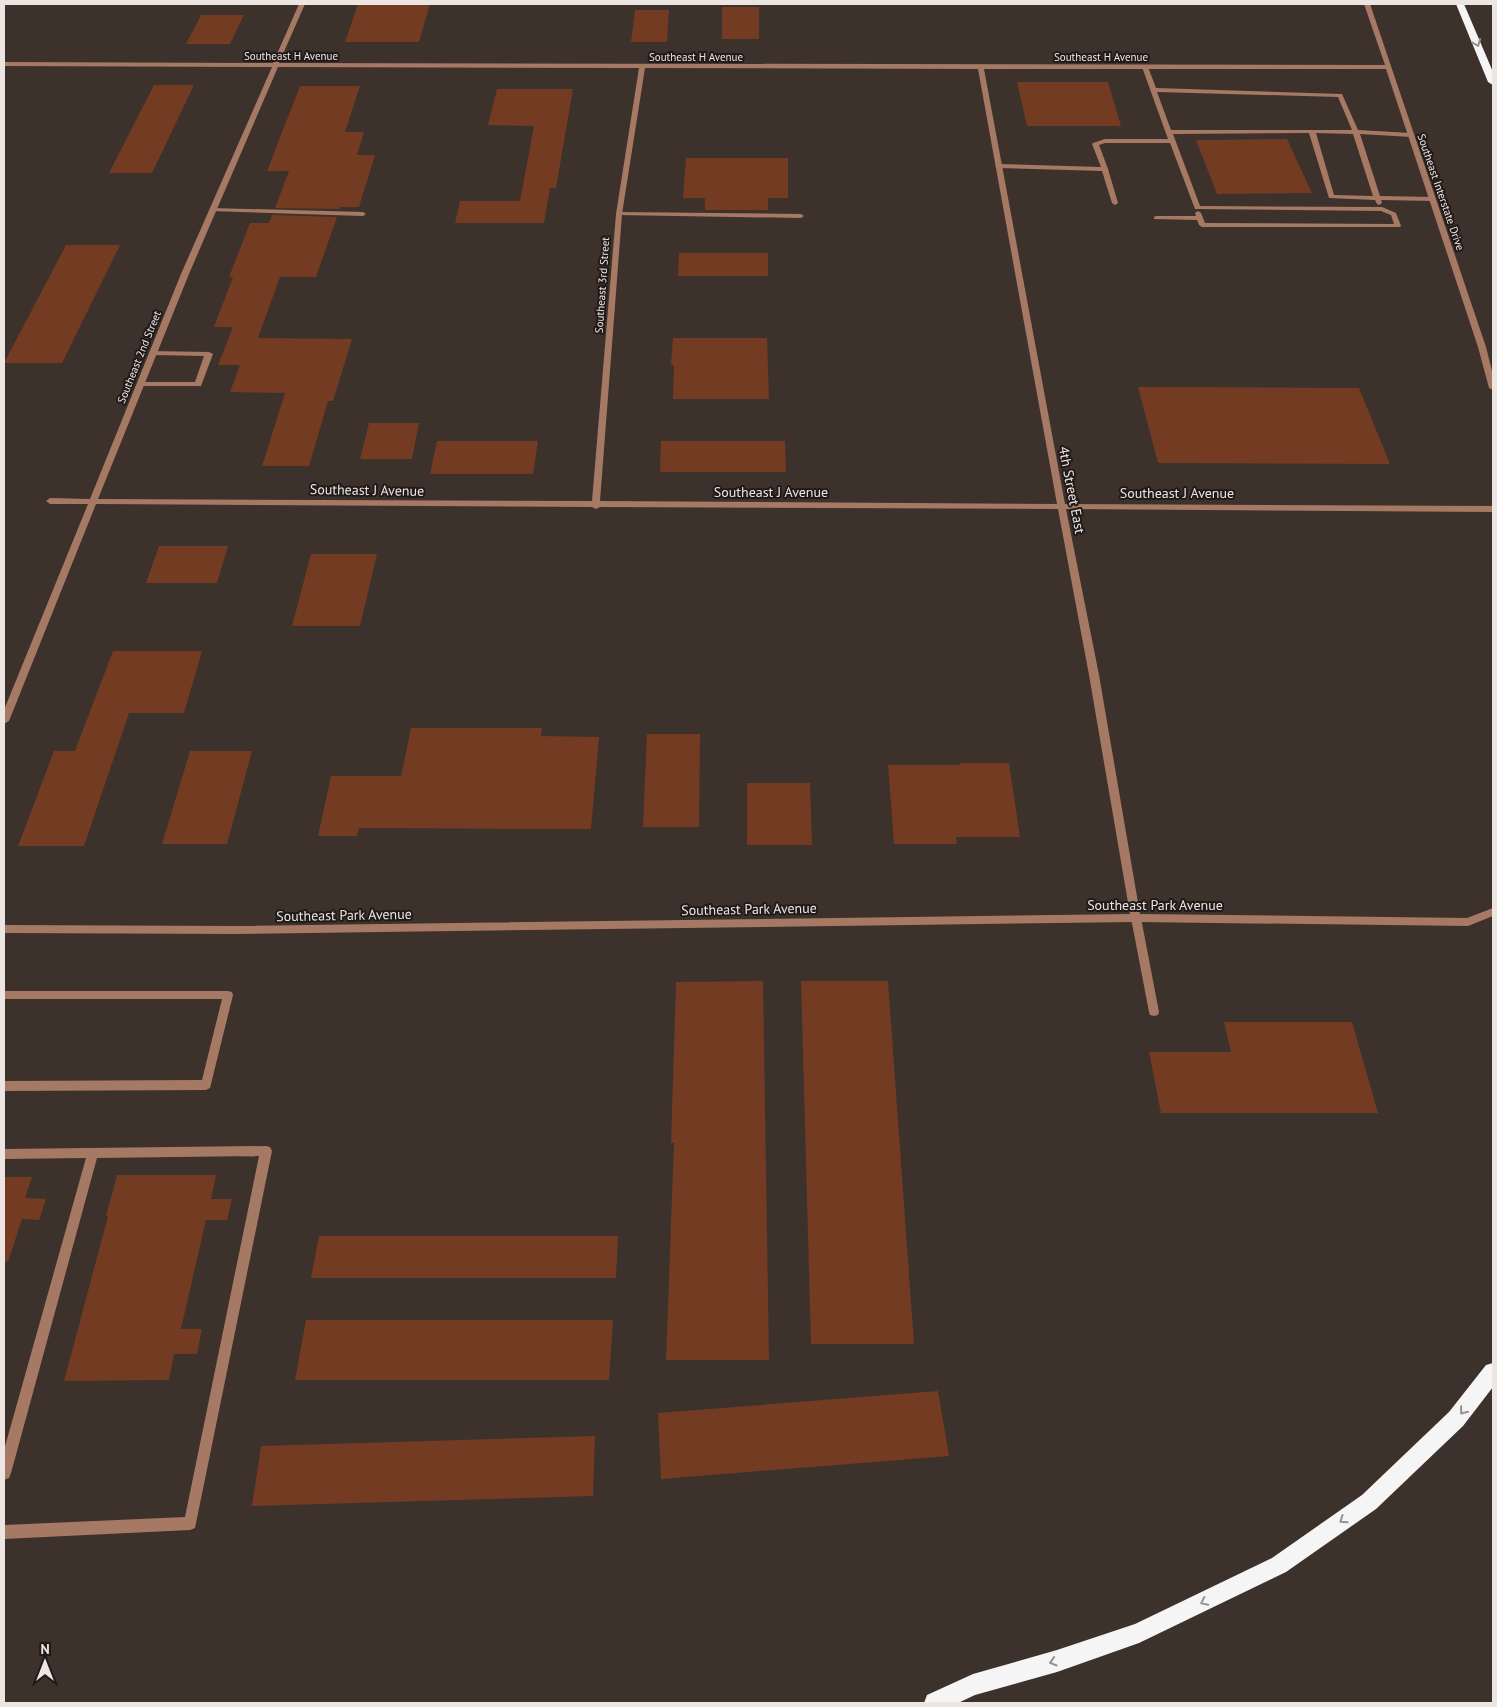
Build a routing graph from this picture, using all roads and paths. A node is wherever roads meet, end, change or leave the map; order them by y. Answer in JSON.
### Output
{"nodes":[{"id":1,"x":302,"y":4,"type":"edge"},
{"id":2,"x":1367,"y":4,"type":"edge"},
{"id":3,"x":1460,"y":4,"type":"edge"},
{"id":4,"x":4,"y":64,"type":"edge"},
{"id":5,"x":275,"y":66,"type":"junction"},
{"id":6,"x":642,"y":67,"type":"junction"},
{"id":7,"x":1145,"y":67,"type":"junction"},
{"id":8,"x":1388,"y":67,"type":"junction"},
{"id":9,"x":981,"y":68,"type":"junction"},
{"id":10,"x":1493,"y":82,"type":"edge"},
{"id":11,"x":1154,"y":90,"type":"junction"},
{"id":12,"x":1312,"y":131,"type":"junction"},
{"id":13,"x":1170,"y":132,"type":"junction"},
{"id":14,"x":1356,"y":132,"type":"junction"},
{"id":15,"x":1411,"y":134,"type":"junction"},
{"id":16,"x":1172,"y":141,"type":"junction"},
{"id":17,"x":998,"y":166,"type":"junction"},
{"id":18,"x":1105,"y":169,"type":"junction"},
{"id":19,"x":1377,"y":198,"type":"junction"},
{"id":20,"x":1433,"y":199,"type":"junction"},
{"id":21,"x":1116,"y":204,"type":"dead end"},
{"id":22,"x":1197,"y":208,"type":"junction"},
{"id":23,"x":1382,"y":209,"type":"junction"},
{"id":24,"x":212,"y":210,"type":"junction"},
{"id":25,"x":363,"y":214,"type":"dead end"},
{"id":26,"x":619,"y":214,"type":"junction"},
{"id":27,"x":801,"y":216,"type":"dead end"},
{"id":28,"x":1156,"y":218,"type":"dead end"},
{"id":29,"x":1200,"y":218,"type":"junction"},
{"id":30,"x":153,"y":353,"type":"junction"},
{"id":31,"x":141,"y":384,"type":"junction"},
{"id":32,"x":1493,"y":388,"type":"edge"},
{"id":33,"x":50,"y":501,"type":"dead end"},
{"id":34,"x":93,"y":501,"type":"junction"},
{"id":35,"x":596,"y":506,"type":"junction"},
{"id":36,"x":1061,"y":506,"type":"junction"},
{"id":37,"x":1493,"y":509,"type":"edge"},
{"id":38,"x":4,"y":721,"type":"edge"},
{"id":39,"x":1493,"y":912,"type":"edge"},
{"id":40,"x":1136,"y":918,"type":"junction"},
{"id":41,"x":4,"y":929,"type":"edge"},
{"id":42,"x":4,"y":995,"type":"edge"},
{"id":43,"x":1154,"y":1012,"type":"dead end"},
{"id":44,"x":4,"y":1086,"type":"edge"},
{"id":45,"x":93,"y":1153,"type":"junction"},
{"id":46,"x":4,"y":1154,"type":"edge"},
{"id":47,"x":1493,"y":1372,"type":"edge"},
{"id":48,"x":4,"y":1473,"type":"edge"},
{"id":49,"x":4,"y":1532,"type":"edge"},
{"id":50,"x":934,"y":1703,"type":"edge"}],
"edges":[{"from":1,"to":5,"type":"street","name":"Southeast 2nd Street"},
{"from":2,"to":8,"type":"street","name":"Southeast Interstate Drive"},
{"from":3,"to":10,"type":"highway","one_way":true},
{"from":4,"to":5,"type":"street","name":"Southeast H Avenue"},
{"from":5,"to":6,"type":"street","name":"Southeast H Avenue"},
{"from":5,"to":24,"type":"street","name":"Southeast 2nd Street"},
{"from":6,"to":9,"type":"street","name":"Southeast H Avenue"},
{"from":6,"to":26,"type":"street","name":"Southeast 3rd Street"},
{"from":7,"to":8,"type":"street","name":"Southeast H Avenue"},
{"from":7,"to":9,"type":"street","name":"Southeast H Avenue"},
{"from":7,"to":11,"type":"street"},
{"from":8,"to":15,"type":"street","name":"Southeast Interstate Drive"},
{"from":9,"to":17,"type":"street","name":"4th Street East"},
{"from":11,"to":13,"type":"street"},
{"from":11,"to":14,"type":"street"},
{"from":12,"to":13,"type":"street"},
{"from":12,"to":14,"type":"street"},
{"from":12,"to":19,"type":"street"},
{"from":13,"to":16,"type":"street"},
{"from":14,"to":15,"type":"street"},
{"from":14,"to":19,"type":"street"},
{"from":15,"to":20,"type":"street","name":"Southeast Interstate Drive"},
{"from":16,"to":18,"type":"street"},
{"from":16,"to":22,"type":"street"},
{"from":17,"to":18,"type":"street"},
{"from":17,"to":36,"type":"street","name":"4th Street East"},
{"from":18,"to":21,"type":"street"},
{"from":19,"to":20,"type":"street"},
{"from":19,"to":23,"type":"street"},
{"from":20,"to":32,"type":"street","name":"Southeast Interstate Drive"},
{"from":22,"to":23,"type":"street"},
{"from":22,"to":29,"type":"street"},
{"from":23,"to":29,"type":"street"},
{"from":24,"to":25,"type":"street"},
{"from":24,"to":30,"type":"street","name":"Southeast 2nd Street"},
{"from":26,"to":27,"type":"street"},
{"from":26,"to":35,"type":"street","name":"Southeast 3rd Street"},
{"from":28,"to":29,"type":"street"},
{"from":30,"to":31,"type":"street","name":"Southeast 2nd Street"},
{"from":30,"to":31,"type":"street"},
{"from":31,"to":34,"type":"street","name":"Southeast 2nd Street"},
{"from":33,"to":34,"type":"street","name":"Southeast J Avenue"},
{"from":34,"to":35,"type":"street","name":"Southeast J Avenue"},
{"from":34,"to":38,"type":"street","name":"Southeast 2nd Street"},
{"from":35,"to":36,"type":"street","name":"Southeast J Avenue"},
{"from":36,"to":37,"type":"street","name":"Southeast J Avenue"},
{"from":36,"to":40,"type":"street","name":"4th Street East"},
{"from":39,"to":40,"type":"street","name":"Southeast Park Avenue"},
{"from":40,"to":41,"type":"street","name":"Southeast Park Avenue"},
{"from":40,"to":43,"type":"street","name":"4th Street East"},
{"from":42,"to":44,"type":"street"},
{"from":45,"to":46,"type":"street"},
{"from":45,"to":48,"type":"street"},
{"from":45,"to":49,"type":"street"},
{"from":47,"to":50,"type":"highway","one_way":true}]}
